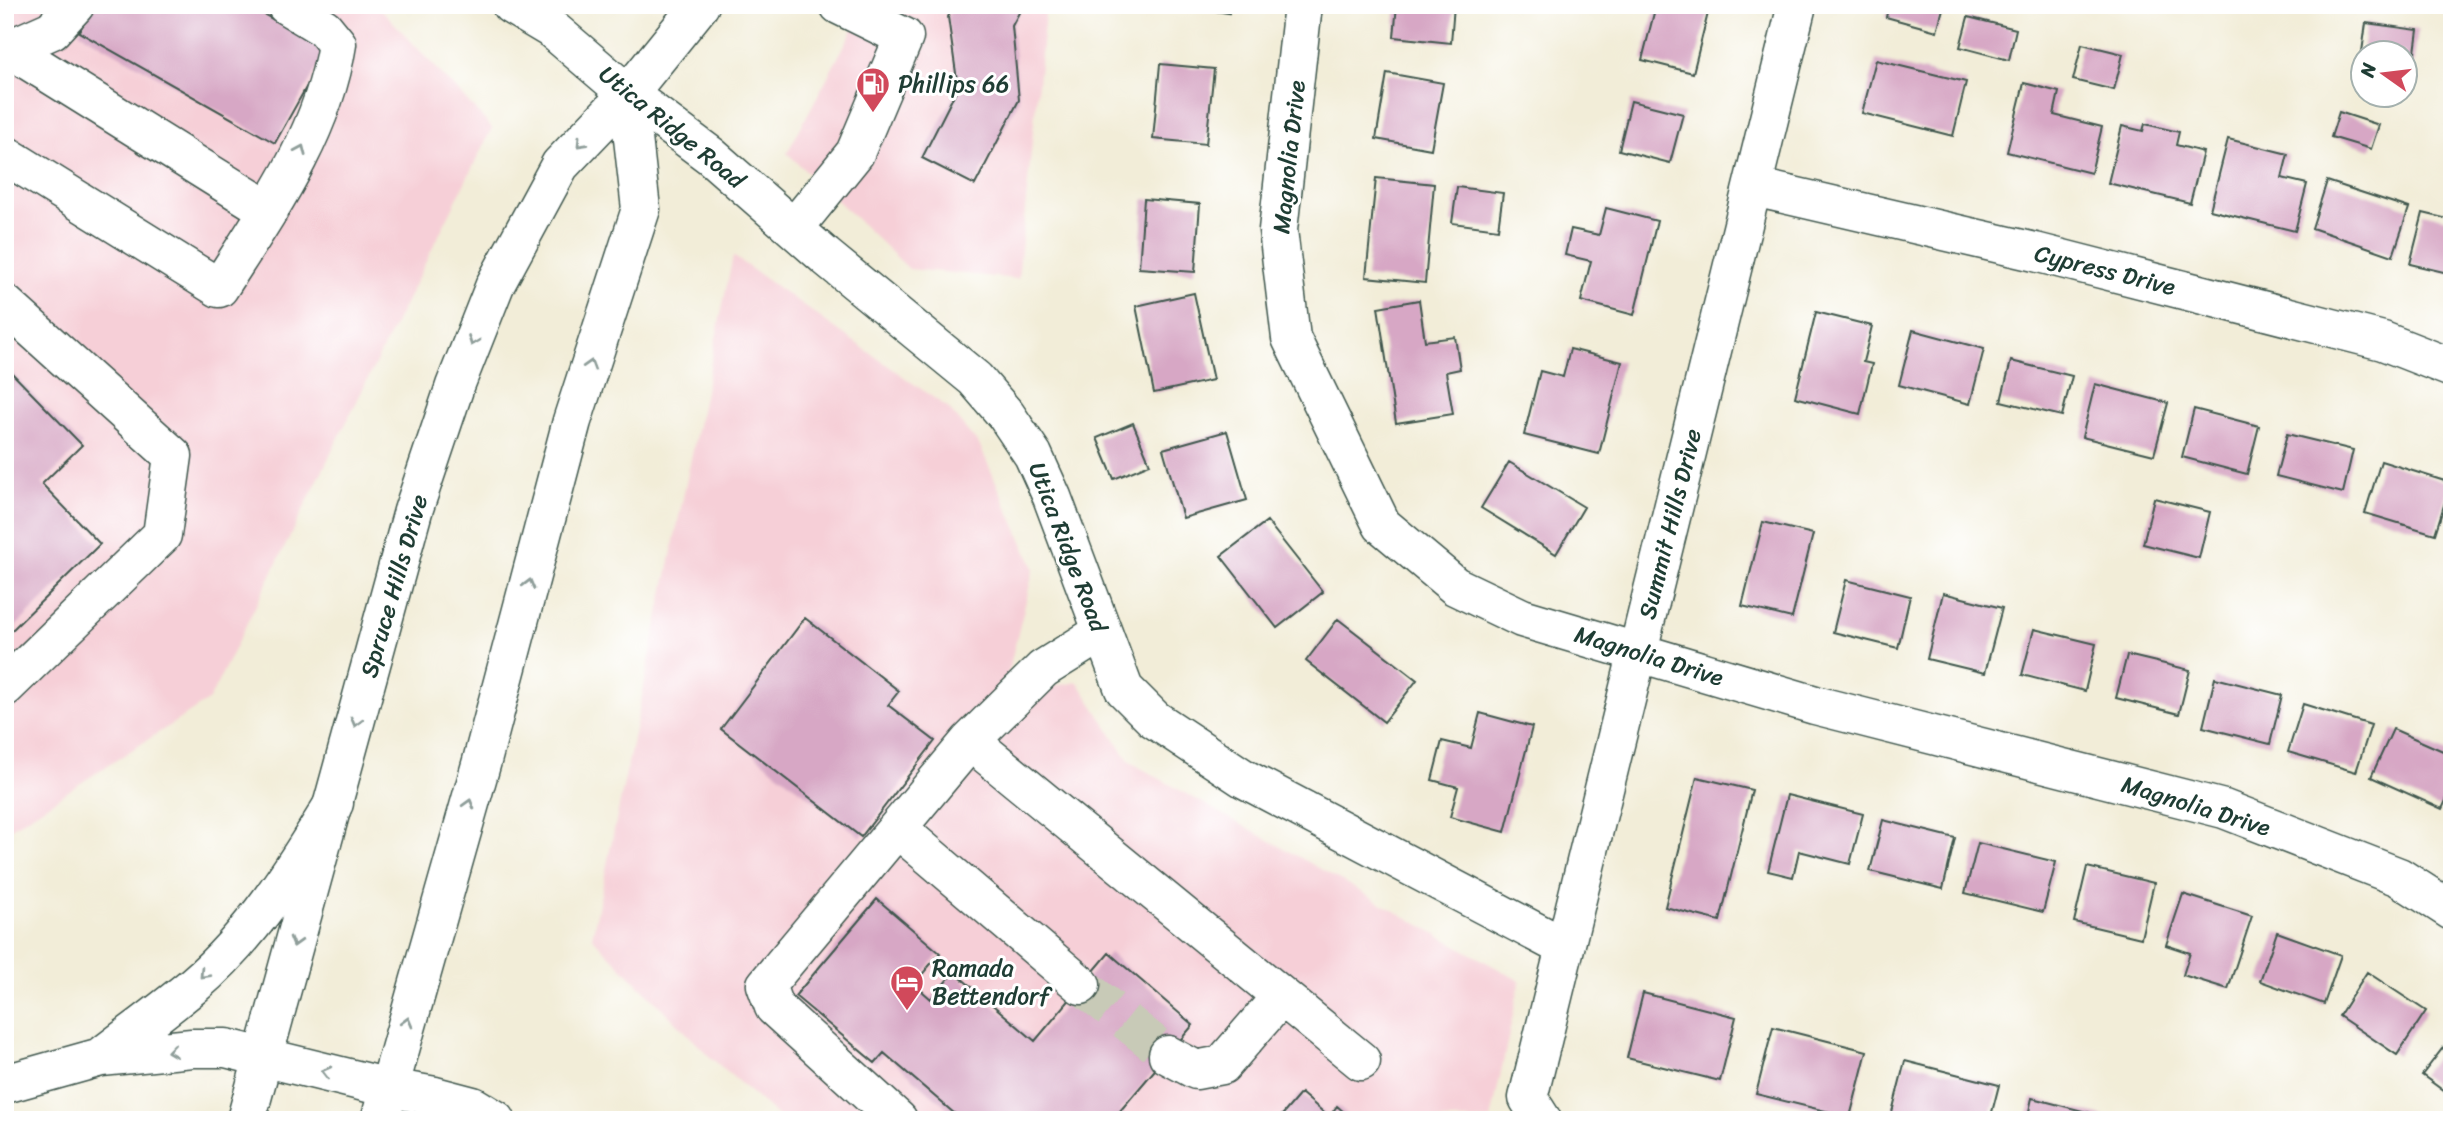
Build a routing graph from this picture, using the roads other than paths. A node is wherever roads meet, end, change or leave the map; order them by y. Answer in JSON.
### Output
{"nodes":[{"id":1,"x":75,"y":5,"type":"edge"},
{"id":2,"x":286,"y":5,"type":"edge"},
{"id":3,"x":511,"y":5,"type":"edge"},
{"id":4,"x":700,"y":5,"type":"edge"},
{"id":5,"x":839,"y":5,"type":"edge"},
{"id":6,"x":1303,"y":5,"type":"edge"},
{"id":7,"x":1797,"y":5,"type":"edge"},
{"id":8,"x":7,"y":47,"type":"edge"},
{"id":9,"x":628,"y":94,"type":"junction"},
{"id":10,"x":5,"y":155,"type":"edge"},
{"id":11,"x":1754,"y":187,"type":"junction"},
{"id":12,"x":268,"y":210,"type":"junction"},
{"id":13,"x":794,"y":228,"type":"junction"},
{"id":14,"x":5,"y":304,"type":"edge"},
{"id":15,"x":2452,"y":368,"type":"edge"},
{"id":16,"x":1101,"y":632,"type":"junction"},
{"id":17,"x":1637,"y":653,"type":"junction"},
{"id":18,"x":5,"y":687,"type":"edge"},
{"id":19,"x":970,"y":741,"type":"junction"},
{"id":20,"x":334,"y":803,"type":"junction"},
{"id":21,"x":898,"y":829,"type":"junction"},
{"id":22,"x":2452,"y":911,"type":"edge"},
{"id":23,"x":1564,"y":947,"type":"junction"},
{"id":24,"x":1082,"y":985,"type":"tunnel mouth"},
{"id":25,"x":1280,"y":998,"type":"junction"},
{"id":26,"x":1168,"y":1055,"type":"tunnel mouth"},
{"id":27,"x":263,"y":1056,"type":"junction"},
{"id":28,"x":102,"y":1057,"type":"junction"},
{"id":29,"x":1360,"y":1061,"type":"dead end"},
{"id":30,"x":5,"y":1084,"type":"edge"},
{"id":31,"x":385,"y":1104,"type":"edge"},
{"id":32,"x":246,"y":1120,"type":"edge"},
{"id":33,"x":496,"y":1120,"type":"edge"},
{"id":34,"x":898,"y":1120,"type":"edge"},
{"id":35,"x":1542,"y":1120,"type":"edge"}],
"edges":[{"from":1,"to":8,"type":"main road"},
{"from":12,"to":2,"type":"main road","one_way":true},
{"from":3,"to":9,"type":"main road","name":"Utica Ridge Road"},
{"from":4,"to":9,"type":"main road","name":"Spruce Hills Drive"},
{"from":5,"to":13,"type":"main road"},
{"from":6,"to":17,"type":"main road","name":"Magnolia Drive"},
{"from":7,"to":11,"type":"main road","name":"Summit Hills Drive"},
{"from":8,"to":12,"type":"main road"},
{"from":9,"to":13,"type":"main road","name":"Utica Ridge Road"},
{"from":9,"to":20,"type":"main road","name":"Spruce Hills Drive","one_way":true},
{"from":31,"to":9,"type":"main road","one_way":true},
{"from":10,"to":12,"type":"main road"},
{"from":11,"to":15,"type":"main road","name":"Cypress Drive"},
{"from":11,"to":17,"type":"main road","name":"Summit Hills Drive"},
{"from":13,"to":16,"type":"main road","name":"Utica Ridge Road"},
{"from":14,"to":18,"type":"main road"},
{"from":16,"to":19,"type":"main road"},
{"from":16,"to":23,"type":"main road","name":"Utica Ridge Road"},
{"from":17,"to":22,"type":"main road","name":"Magnolia Drive"},
{"from":17,"to":23,"type":"main road","name":"Summit Hills Drive"},
{"from":19,"to":21,"type":"main road"},
{"from":19,"to":25,"type":"main road"},
{"from":20,"to":27,"type":"main road","name":"Spruce Hills Drive","one_way":true},
{"from":20,"to":28,"type":"main road","one_way":true},
{"from":21,"to":24,"type":"main road"},
{"from":21,"to":34,"type":"main road"},
{"from":23,"to":35,"type":"main road","name":"Summit Hills Drive"},
{"from":25,"to":26,"type":"main road"},
{"from":25,"to":29,"type":"main road"},
{"from":27,"to":28,"type":"main road","one_way":true},
{"from":31,"to":27,"type":"main road","one_way":true},
{"from":27,"to":32,"type":"main road","name":"Spruce Hills Drive"},
{"from":28,"to":30,"type":"main road"},
{"from":31,"to":33,"type":"main road"}]}
